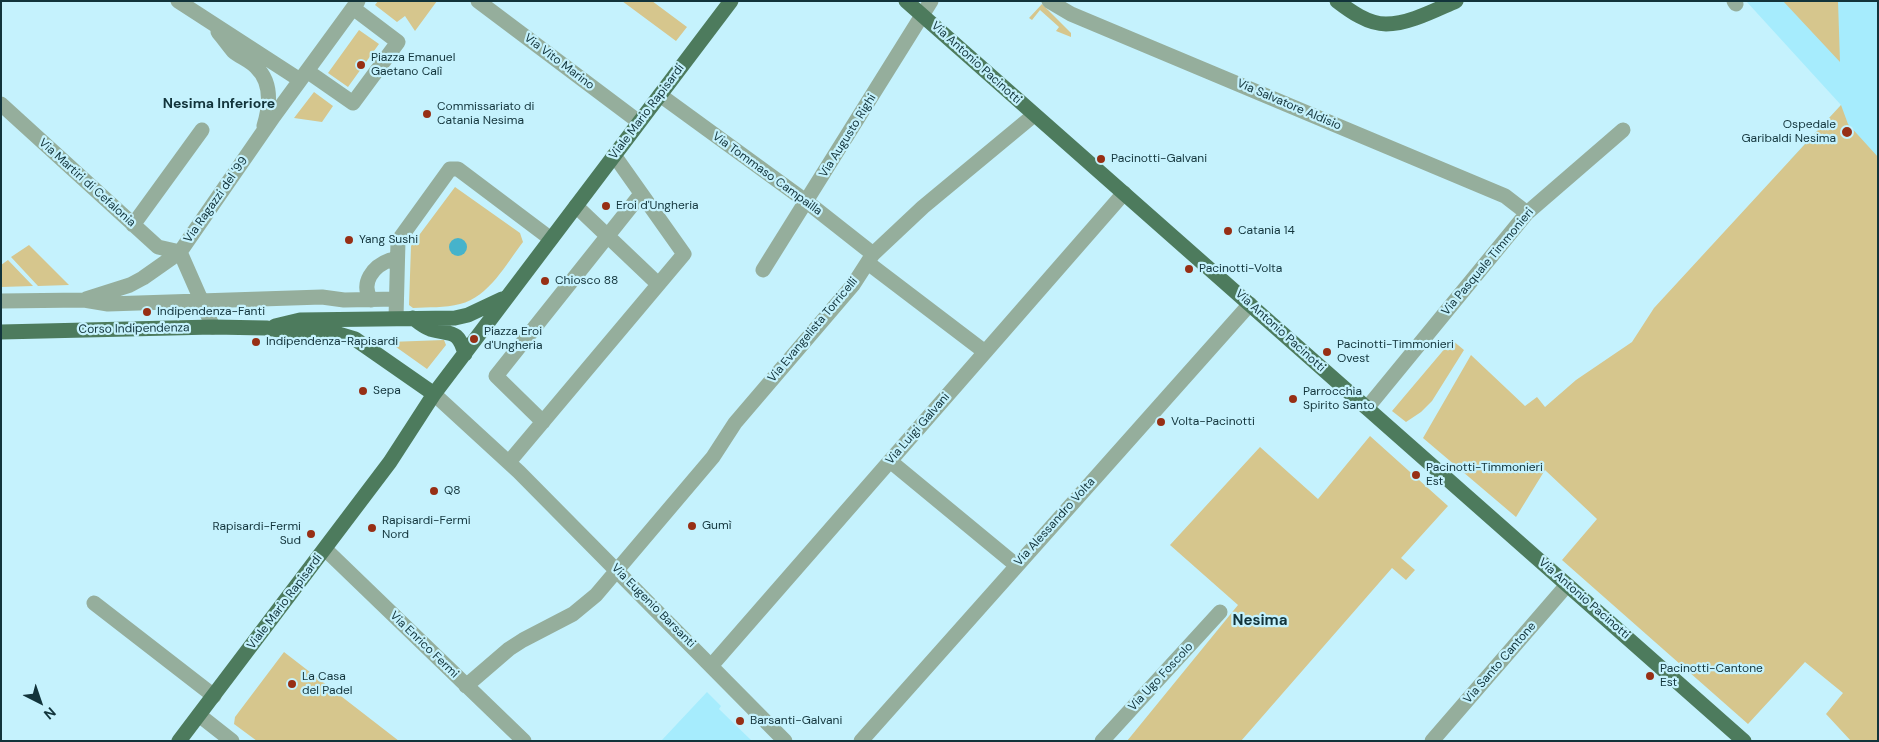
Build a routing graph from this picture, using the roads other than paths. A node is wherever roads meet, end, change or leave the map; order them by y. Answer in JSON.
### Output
{"nodes":[{"id":1,"x":178,"y":1,"type":"edge"},
{"id":2,"x":478,"y":1,"type":"edge"},
{"id":3,"x":730,"y":1,"type":"edge"},
{"id":4,"x":906,"y":1,"type":"edge"},
{"id":5,"x":932,"y":1,"type":"edge"},
{"id":6,"x":1049,"y":1,"type":"edge"},
{"id":7,"x":1336,"y":1,"type":"edge"},
{"id":8,"x":1456,"y":1,"type":"edge"},
{"id":9,"x":355,"y":5,"type":"edge"},
{"id":10,"x":923,"y":15,"type":"junction"},
{"id":11,"x":210,"y":21,"type":"junction"},
{"id":12,"x":304,"y":76,"type":"junction"},
{"id":13,"x":660,"y":95,"type":"junction"},
{"id":14,"x":1,"y":104,"type":"edge"},
{"id":15,"x":1034,"y":115,"type":"junction"},
{"id":16,"x":639,"y":122,"type":"junction"},
{"id":17,"x":202,"y":130,"type":"dead end"},
{"id":18,"x":1622,"y":130,"type":"dead end"},
{"id":19,"x":261,"y":135,"type":"junction"},
{"id":20,"x":614,"y":156,"type":"junction"},
{"id":21,"x":1124,"y":193,"type":"junction"},
{"id":22,"x":641,"y":194,"type":"junction"},
{"id":23,"x":807,"y":202,"type":"junction"},
{"id":24,"x":576,"y":206,"type":"junction"},
{"id":25,"x":1527,"y":213,"type":"junction"},
{"id":26,"x":133,"y":225,"type":"junction"},
{"id":27,"x":608,"y":236,"type":"junction"},
{"id":28,"x":551,"y":239,"type":"junction"},
{"id":29,"x":180,"y":252,"type":"junction"},
{"id":30,"x":870,"y":258,"type":"junction"},
{"id":31,"x":397,"y":265,"type":"junction"},
{"id":32,"x":763,"y":270,"type":"dead end"},
{"id":33,"x":658,"y":284,"type":"junction"},
{"id":34,"x":508,"y":296,"type":"junction"},
{"id":35,"x":84,"y":300,"type":"junction"},
{"id":36,"x":201,"y":300,"type":"junction"},
{"id":37,"x":371,"y":300,"type":"junction"},
{"id":38,"x":396,"y":300,"type":"junction"},
{"id":39,"x":1,"y":301,"type":"edge"},
{"id":40,"x":1250,"y":304,"type":"junction"},
{"id":41,"x":396,"y":318,"type":"junction"},
{"id":42,"x":413,"y":318,"type":"junction"},
{"id":43,"x":213,"y":327,"type":"junction"},
{"id":44,"x":266,"y":328,"type":"junction"},
{"id":45,"x":1,"y":332,"type":"edge"},
{"id":46,"x":985,"y":352,"type":"junction"},
{"id":47,"x":465,"y":354,"type":"junction"},
{"id":48,"x":434,"y":394,"type":"junction"},
{"id":49,"x":1367,"y":408,"type":"junction"},
{"id":50,"x":543,"y":422,"type":"junction"},
{"id":51,"x":890,"y":461,"type":"junction"},
{"id":52,"x":514,"y":467,"type":"junction"},
{"id":53,"x":325,"y":549,"type":"junction"},
{"id":54,"x":1016,"y":565,"type":"junction"},
{"id":55,"x":617,"y":570,"type":"junction"},
{"id":56,"x":1568,"y":585,"type":"junction"},
{"id":57,"x":94,"y":603,"type":"dead end"},
{"id":58,"x":1220,"y":612,"type":"dead end"},
{"id":59,"x":711,"y":666,"type":"junction"},
{"id":60,"x":466,"y":686,"type":"junction"},
{"id":61,"x":214,"y":696,"type":"junction"},
{"id":62,"x":199,"y":715,"type":"junction"},
{"id":63,"x":179,"y":741,"type":"edge"},
{"id":64,"x":232,"y":741,"type":"edge"},
{"id":65,"x":524,"y":741,"type":"edge"},
{"id":66,"x":785,"y":741,"type":"edge"},
{"id":67,"x":861,"y":741,"type":"edge"},
{"id":68,"x":1102,"y":741,"type":"edge"},
{"id":69,"x":1432,"y":741,"type":"edge"},
{"id":70,"x":1744,"y":741,"type":"edge"}],
"edges":[{"from":1,"to":11,"type":"street"},
{"from":2,"to":16,"type":"street","name":"Via Vito Marino"},
{"from":3,"to":13,"type":"main road","name":"Viale Mario Rapisardi"},
{"from":4,"to":10,"type":"main road","name":"Via Antonio Pacinotti"},
{"from":5,"to":10,"type":"street","name":"Via Augusto Righi"},
{"from":6,"to":25,"type":"street","name":"Via Salvatore Aldisio"},
{"from":7,"to":8,"type":"main road"},
{"from":9,"to":12,"type":"street","name":"Via Ragazzi del '99"},
{"from":9,"to":12,"type":"street"},
{"from":10,"to":15,"type":"main road","name":"Via Antonio Pacinotti"},
{"from":10,"to":23,"type":"street","name":"Via Augusto Righi"},
{"from":11,"to":12,"type":"street"},
{"from":11,"to":19,"type":"street"},
{"from":12,"to":19,"type":"street","name":"Via Ragazzi del '99"},
{"from":13,"to":16,"type":"main road","name":"Viale Mario Rapisardi"},
{"from":13,"to":23,"type":"street","name":"Via Tommaso Campailla"},
{"from":14,"to":26,"type":"street","name":"Via Martiri di Cefalonia"},
{"from":15,"to":21,"type":"main road","name":"Via Antonio Pacinotti"},
{"from":15,"to":30,"type":"street","name":"Via Evangelista Torricelli"},
{"from":16,"to":20,"type":"main road","name":"Viale Mario Rapisardi"},
{"from":17,"to":26,"type":"street"},
{"from":18,"to":25,"type":"street","name":"Via Pasquale Timmonieri"},
{"from":19,"to":29,"type":"street","name":"Via Ragazzi del '99"},
{"from":20,"to":22,"type":"street"},
{"from":20,"to":24,"type":"main road","name":"Viale Mario Rapisardi"},
{"from":21,"to":40,"type":"main road","name":"Via Antonio Pacinotti"},
{"from":21,"to":46,"type":"street","name":"Via Luigi Galvani"},
{"from":22,"to":27,"type":"street"},
{"from":22,"to":33,"type":"street"},
{"from":23,"to":30,"type":"street","name":"Via Tommaso Campailla"},
{"from":23,"to":32,"type":"street","name":"Via Augusto Righi"},
{"from":24,"to":27,"type":"street"},
{"from":24,"to":28,"type":"main road","name":"Viale Mario Rapisardi"},
{"from":25,"to":49,"type":"street","name":"Via Pasquale Timmonieri"},
{"from":26,"to":29,"type":"street","name":"Via Martiri di Cefalonia"},
{"from":27,"to":33,"type":"street"},
{"from":27,"to":50,"type":"street"},
{"from":28,"to":31,"type":"street"},
{"from":28,"to":34,"type":"main road","name":"Viale Mario Rapisardi"},
{"from":29,"to":35,"type":"street"},
{"from":29,"to":36,"type":"street","name":"Via Ragazzi del '99"},
{"from":30,"to":46,"type":"street","name":"Via Tommaso Campailla"},
{"from":30,"to":55,"type":"street","name":"Via Evangelista Torricelli"},
{"from":31,"to":37,"type":"street"},
{"from":31,"to":38,"type":"street"},
{"from":33,"to":50,"type":"street"},
{"from":34,"to":42,"type":"main road"},
{"from":34,"to":47,"type":"main road","name":"Viale Mario Rapisardi"},
{"from":35,"to":36,"type":"street"},
{"from":35,"to":39,"type":"street"},
{"from":36,"to":37,"type":"street"},
{"from":36,"to":43,"type":"street","name":"Via Ragazzi del '99"},
{"from":37,"to":38,"type":"street"},
{"from":38,"to":41,"type":"street"},
{"from":40,"to":49,"type":"main road","name":"Via Antonio Pacinotti"},
{"from":40,"to":54,"type":"street","name":"Via Alessandro Volta"},
{"from":41,"to":42,"type":"main road"},
{"from":41,"to":44,"type":"main road"},
{"from":42,"to":47,"type":"main road"},
{"from":43,"to":44,"type":"main road","name":"Corso Indipendenza"},
{"from":43,"to":45,"type":"main road","name":"Corso Indipendenza"},
{"from":44,"to":48,"type":"main road"},
{"from":46,"to":51,"type":"street","name":"Via Luigi Galvani"},
{"from":47,"to":48,"type":"main road","name":"Viale Mario Rapisardi"},
{"from":48,"to":52,"type":"street","name":"Via Eugenio Barsanti"},
{"from":48,"to":53,"type":"main road","name":"Viale Mario Rapisardi"},
{"from":49,"to":56,"type":"main road","name":"Via Antonio Pacinotti"},
{"from":50,"to":52,"type":"street"},
{"from":51,"to":54,"type":"street"},
{"from":51,"to":59,"type":"street","name":"Via Luigi Galvani"},
{"from":52,"to":55,"type":"street","name":"Via Eugenio Barsanti"},
{"from":53,"to":60,"type":"street","name":"Via Enrico Fermi"},
{"from":53,"to":61,"type":"main road","name":"Viale Mario Rapisardi"},
{"from":54,"to":67,"type":"street","name":"Via Alessandro Volta"},
{"from":55,"to":59,"type":"street","name":"Via Eugenio Barsanti"},
{"from":55,"to":60,"type":"street","name":"Via Evangelista Torricelli"},
{"from":56,"to":69,"type":"street","name":"Via Santo Cantone"},
{"from":56,"to":70,"type":"main road","name":"Via Antonio Pacinotti"},
{"from":57,"to":61,"type":"street"},
{"from":58,"to":68,"type":"street","name":"Via Ugo Foscolo"},
{"from":59,"to":66,"type":"street","name":"Via Eugenio Barsanti"},
{"from":60,"to":65,"type":"street","name":"Via Enrico Fermi"},
{"from":61,"to":62,"type":"main road","name":"Viale Mario Rapisardi"},
{"from":62,"to":63,"type":"main road","name":"Viale Mario Rapisardi"},
{"from":62,"to":64,"type":"street"}]}
